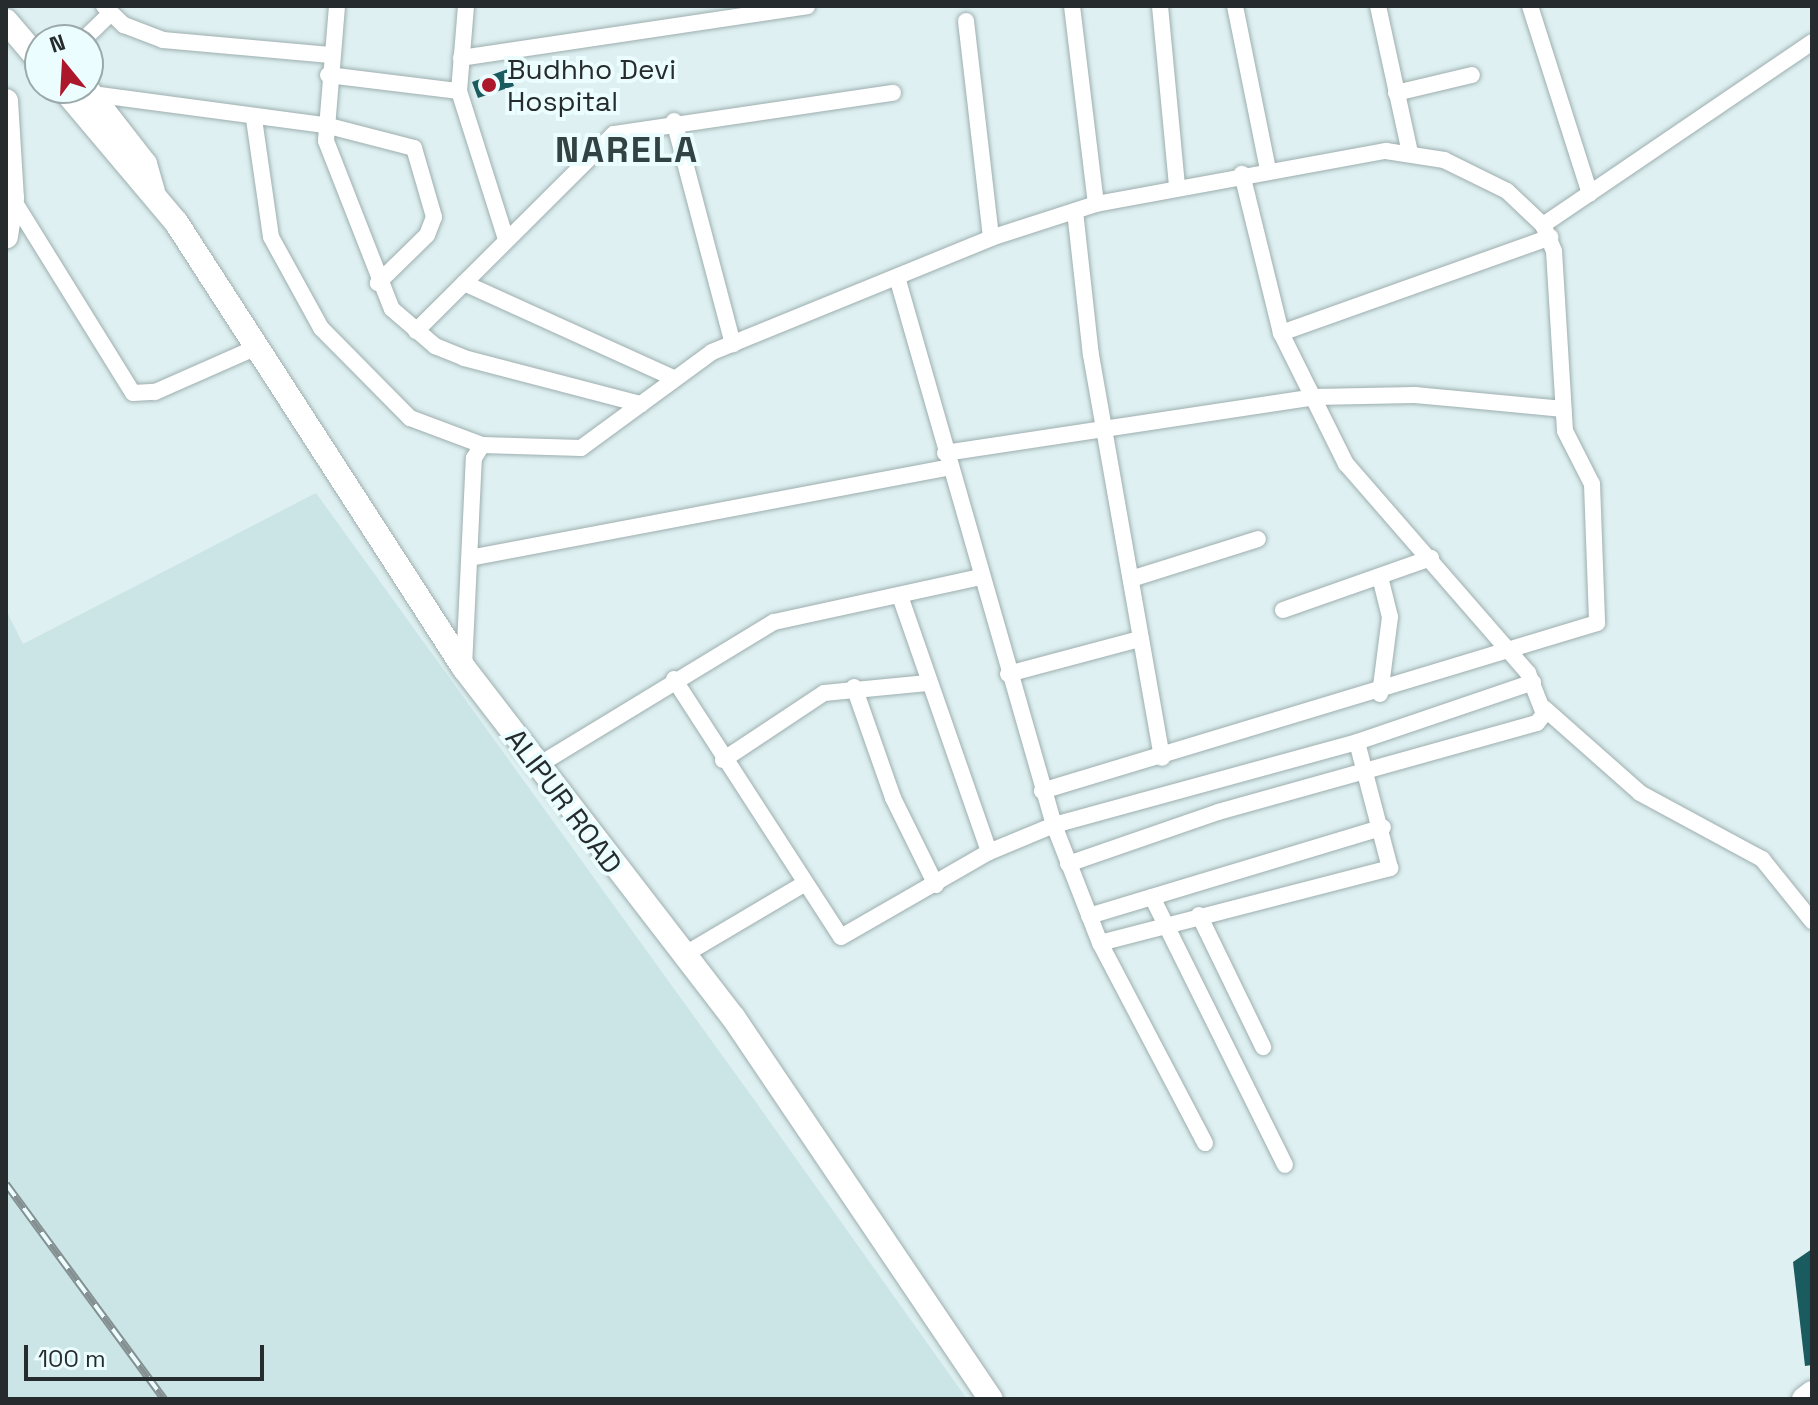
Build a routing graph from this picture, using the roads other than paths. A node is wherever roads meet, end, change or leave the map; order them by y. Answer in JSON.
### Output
{"nodes":[{"id":1,"x":14,"y":6,"type":"edge"},
{"id":2,"x":337,"y":6,"type":"edge"},
{"id":3,"x":466,"y":6,"type":"edge"},
{"id":4,"x":807,"y":6,"type":"edge"},
{"id":5,"x":1072,"y":6,"type":"edge"},
{"id":6,"x":1160,"y":6,"type":"edge"},
{"id":7,"x":1235,"y":6,"type":"edge"},
{"id":8,"x":1378,"y":6,"type":"edge"},
{"id":9,"x":1530,"y":6,"type":"edge"},
{"id":10,"x":107,"y":10,"type":"edge"},
{"id":11,"x":6,"y":21,"type":"edge"},
{"id":12,"x":966,"y":21,"type":"dead end"},
{"id":13,"x":30,"y":24,"type":"edge"},
{"id":14,"x":24,"y":42,"type":"edge"},
{"id":15,"x":1812,"y":42,"type":"edge"},
{"id":16,"x":330,"y":55,"type":"junction"},
{"id":17,"x":461,"y":58,"type":"junction"},
{"id":18,"x":328,"y":75,"type":"junction"},
{"id":19,"x":1472,"y":75,"type":"dead end"},
{"id":20,"x":459,"y":91,"type":"junction"},
{"id":21,"x":104,"y":93,"type":"edge"},
{"id":22,"x":893,"y":93,"type":"dead end"},
{"id":23,"x":1396,"y":93,"type":"junction"},
{"id":24,"x":6,"y":101,"type":"edge"},
{"id":25,"x":77,"y":104,"type":"edge"},
{"id":26,"x":99,"y":104,"type":"edge"},
{"id":27,"x":254,"y":119,"type":"junction"},
{"id":28,"x":674,"y":121,"type":"junction"},
{"id":29,"x":325,"y":125,"type":"junction"},
{"id":30,"x":1410,"y":153,"type":"junction"},
{"id":31,"x":1268,"y":170,"type":"junction"},
{"id":32,"x":1242,"y":174,"type":"junction"},
{"id":33,"x":1177,"y":187,"type":"junction"},
{"id":34,"x":153,"y":192,"type":"junction"},
{"id":35,"x":1590,"y":194,"type":"junction"},
{"id":36,"x":12,"y":198,"type":"junction"},
{"id":37,"x":1096,"y":204,"type":"junction"},
{"id":38,"x":1075,"y":211,"type":"junction"},
{"id":39,"x":1546,"y":231,"type":"junction"},
{"id":40,"x":6,"y":237,"type":"edge"},
{"id":41,"x":991,"y":238,"type":"junction"},
{"id":42,"x":506,"y":239,"type":"junction"},
{"id":43,"x":897,"y":277,"type":"junction"},
{"id":44,"x":378,"y":283,"type":"junction"},
{"id":45,"x":464,"y":283,"type":"junction"},
{"id":46,"x":416,"y":331,"type":"junction"},
{"id":47,"x":1281,"y":333,"type":"junction"},
{"id":48,"x":733,"y":344,"type":"junction"},
{"id":49,"x":257,"y":347,"type":"junction"},
{"id":50,"x":671,"y":377,"type":"junction"},
{"id":51,"x":1314,"y":397,"type":"junction"},
{"id":52,"x":641,"y":404,"type":"junction"},
{"id":53,"x":1563,"y":409,"type":"junction"},
{"id":54,"x":1107,"y":426,"type":"junction"},
{"id":55,"x":482,"y":445,"type":"junction"},
{"id":56,"x":948,"y":460,"type":"junction"},
{"id":57,"x":1258,"y":539,"type":"dead end"},
{"id":58,"x":470,"y":558,"type":"junction"},
{"id":59,"x":1431,"y":558,"type":"junction"},
{"id":60,"x":980,"y":577,"type":"junction"},
{"id":61,"x":1380,"y":577,"type":"junction"},
{"id":62,"x":1131,"y":579,"type":"junction"},
{"id":63,"x":900,"y":596,"type":"junction"},
{"id":64,"x":1283,"y":610,"type":"dead end"},
{"id":65,"x":1140,"y":639,"type":"junction"},
{"id":66,"x":1509,"y":652,"type":"junction"},
{"id":67,"x":464,"y":668,"type":"junction"},
{"id":68,"x":1008,"y":674,"type":"junction"},
{"id":69,"x":674,"y":679,"type":"junction"},
{"id":70,"x":1533,"y":682,"type":"junction"},
{"id":71,"x":928,"y":683,"type":"junction"},
{"id":72,"x":854,"y":687,"type":"junction"},
{"id":73,"x":1380,"y":694,"type":"junction"},
{"id":74,"x":1544,"y":708,"type":"junction"},
{"id":75,"x":1357,"y":742,"type":"junction"},
{"id":76,"x":1162,"y":758,"type":"junction"},
{"id":77,"x":723,"y":760,"type":"junction"},
{"id":78,"x":537,"y":766,"type":"junction"},
{"id":79,"x":1367,"y":772,"type":"junction"},
{"id":80,"x":1042,"y":791,"type":"junction"},
{"id":81,"x":1054,"y":825,"type":"junction"},
{"id":82,"x":1383,"y":827,"type":"junction"},
{"id":83,"x":989,"y":852,"type":"junction"},
{"id":84,"x":1068,"y":864,"type":"junction"},
{"id":85,"x":802,"y":885,"type":"junction"},
{"id":86,"x":936,"y":885,"type":"junction"},
{"id":87,"x":1152,"y":897,"type":"junction"},
{"id":88,"x":1199,"y":915,"type":"junction"},
{"id":89,"x":1089,"y":916,"type":"junction"},
{"id":90,"x":1812,"y":921,"type":"edge"},
{"id":91,"x":1167,"y":924,"type":"junction"},
{"id":92,"x":1100,"y":943,"type":"junction"},
{"id":93,"x":682,"y":956,"type":"junction"},
{"id":94,"x":1263,"y":1047,"type":"dead end"},
{"id":95,"x":1205,"y":1143,"type":"dead end"},
{"id":96,"x":1285,"y":1165,"type":"dead end"},
{"id":97,"x":1812,"y":1393,"type":"edge"},
{"id":98,"x":991,"y":1399,"type":"edge"},
{"id":99,"x":1804,"y":1399,"type":"edge"}],
"edges":[{"from":1,"to":13,"type":"street"},
{"from":2,"to":16,"type":"street"},
{"from":3,"to":17,"type":"street"},
{"from":4,"to":17,"type":"street"},
{"from":5,"to":37,"type":"street"},
{"from":6,"to":33,"type":"street"},
{"from":7,"to":31,"type":"street"},
{"from":8,"to":23,"type":"street"},
{"from":9,"to":35,"type":"street"},
{"from":10,"to":16,"type":"street"},
{"from":11,"to":14,"type":"street"},
{"from":12,"to":41,"type":"street"},
{"from":15,"to":35,"type":"street"},
{"from":16,"to":18,"type":"street"},
{"from":17,"to":20,"type":"street"},
{"from":18,"to":20,"type":"street"},
{"from":18,"to":29,"type":"street"},
{"from":19,"to":23,"type":"street"},
{"from":20,"to":42,"type":"street"},
{"from":21,"to":27,"type":"street"},
{"from":22,"to":28,"type":"street"},
{"from":23,"to":30,"type":"street"},
{"from":24,"to":36,"type":"street"},
{"from":25,"to":34,"type":"street","name":"ALIPUR ROAD"},
{"from":26,"to":34,"type":"street","name":"ALIPUR ROAD"},
{"from":27,"to":29,"type":"street"},
{"from":27,"to":55,"type":"street"},
{"from":28,"to":42,"type":"street"},
{"from":28,"to":48,"type":"street"},
{"from":29,"to":44,"type":"street"},
{"from":29,"to":44,"type":"street"},
{"from":30,"to":31,"type":"street"},
{"from":30,"to":39,"type":"street"},
{"from":31,"to":32,"type":"street"},
{"from":32,"to":33,"type":"street"},
{"from":32,"to":47,"type":"street"},
{"from":33,"to":37,"type":"street"},
{"from":34,"to":49,"type":"street","name":"ALIPUR ROAD"},
{"from":35,"to":39,"type":"street"},
{"from":36,"to":40,"type":"street"},
{"from":36,"to":49,"type":"street"},
{"from":37,"to":38,"type":"street"},
{"from":38,"to":41,"type":"street"},
{"from":38,"to":54,"type":"street"},
{"from":39,"to":47,"type":"street"},
{"from":39,"to":53,"type":"street"},
{"from":41,"to":43,"type":"street"},
{"from":42,"to":45,"type":"street"},
{"from":43,"to":48,"type":"street"},
{"from":43,"to":56,"type":"street"},
{"from":44,"to":46,"type":"street"},
{"from":45,"to":46,"type":"street"},
{"from":45,"to":50,"type":"street"},
{"from":46,"to":52,"type":"street"},
{"from":47,"to":51,"type":"street"},
{"from":48,"to":50,"type":"street"},
{"from":49,"to":67,"type":"street","name":"ALIPUR ROAD"},
{"from":50,"to":52,"type":"street"},
{"from":51,"to":53,"type":"street"},
{"from":51,"to":54,"type":"street"},
{"from":51,"to":59,"type":"street"},
{"from":52,"to":55,"type":"street"},
{"from":53,"to":66,"type":"street"},
{"from":54,"to":56,"type":"street"},
{"from":54,"to":62,"type":"street"},
{"from":55,"to":58,"type":"street"},
{"from":56,"to":58,"type":"street"},
{"from":56,"to":60,"type":"street"},
{"from":57,"to":62,"type":"street"},
{"from":58,"to":67,"type":"street"},
{"from":59,"to":61,"type":"street"},
{"from":59,"to":66,"type":"street"},
{"from":60,"to":63,"type":"street"},
{"from":60,"to":68,"type":"street"},
{"from":61,"to":64,"type":"street"},
{"from":61,"to":73,"type":"street"},
{"from":62,"to":65,"type":"street"},
{"from":63,"to":69,"type":"street"},
{"from":63,"to":71,"type":"street"},
{"from":65,"to":68,"type":"street"},
{"from":65,"to":76,"type":"street"},
{"from":66,"to":70,"type":"street"},
{"from":66,"to":73,"type":"street"},
{"from":67,"to":78,"type":"street","name":"ALIPUR ROAD"},
{"from":68,"to":80,"type":"street"},
{"from":69,"to":77,"type":"street"},
{"from":69,"to":78,"type":"street"},
{"from":70,"to":74,"type":"street"},
{"from":70,"to":75,"type":"street"},
{"from":71,"to":72,"type":"street"},
{"from":71,"to":83,"type":"street"},
{"from":72,"to":77,"type":"street"},
{"from":72,"to":86,"type":"street"},
{"from":73,"to":76,"type":"street"},
{"from":74,"to":79,"type":"street"},
{"from":74,"to":90,"type":"street"},
{"from":75,"to":79,"type":"street"},
{"from":75,"to":81,"type":"street"},
{"from":76,"to":80,"type":"street"},
{"from":77,"to":85,"type":"street"},
{"from":78,"to":93,"type":"street","name":"ALIPUR ROAD"},
{"from":79,"to":82,"type":"street"},
{"from":79,"to":84,"type":"street"},
{"from":80,"to":81,"type":"street"},
{"from":81,"to":83,"type":"street"},
{"from":81,"to":84,"type":"street"},
{"from":82,"to":87,"type":"street"},
{"from":82,"to":88,"type":"street"},
{"from":83,"to":86,"type":"street"},
{"from":84,"to":89,"type":"street"},
{"from":85,"to":86,"type":"street"},
{"from":85,"to":93,"type":"street"},
{"from":87,"to":89,"type":"street"},
{"from":87,"to":91,"type":"street"},
{"from":88,"to":91,"type":"street"},
{"from":88,"to":94,"type":"street"},
{"from":89,"to":92,"type":"street"},
{"from":91,"to":92,"type":"street"},
{"from":91,"to":96,"type":"street"},
{"from":92,"to":95,"type":"street"},
{"from":93,"to":98,"type":"street","name":"ALIPUR ROAD"},
{"from":97,"to":99,"type":"street"}]}
